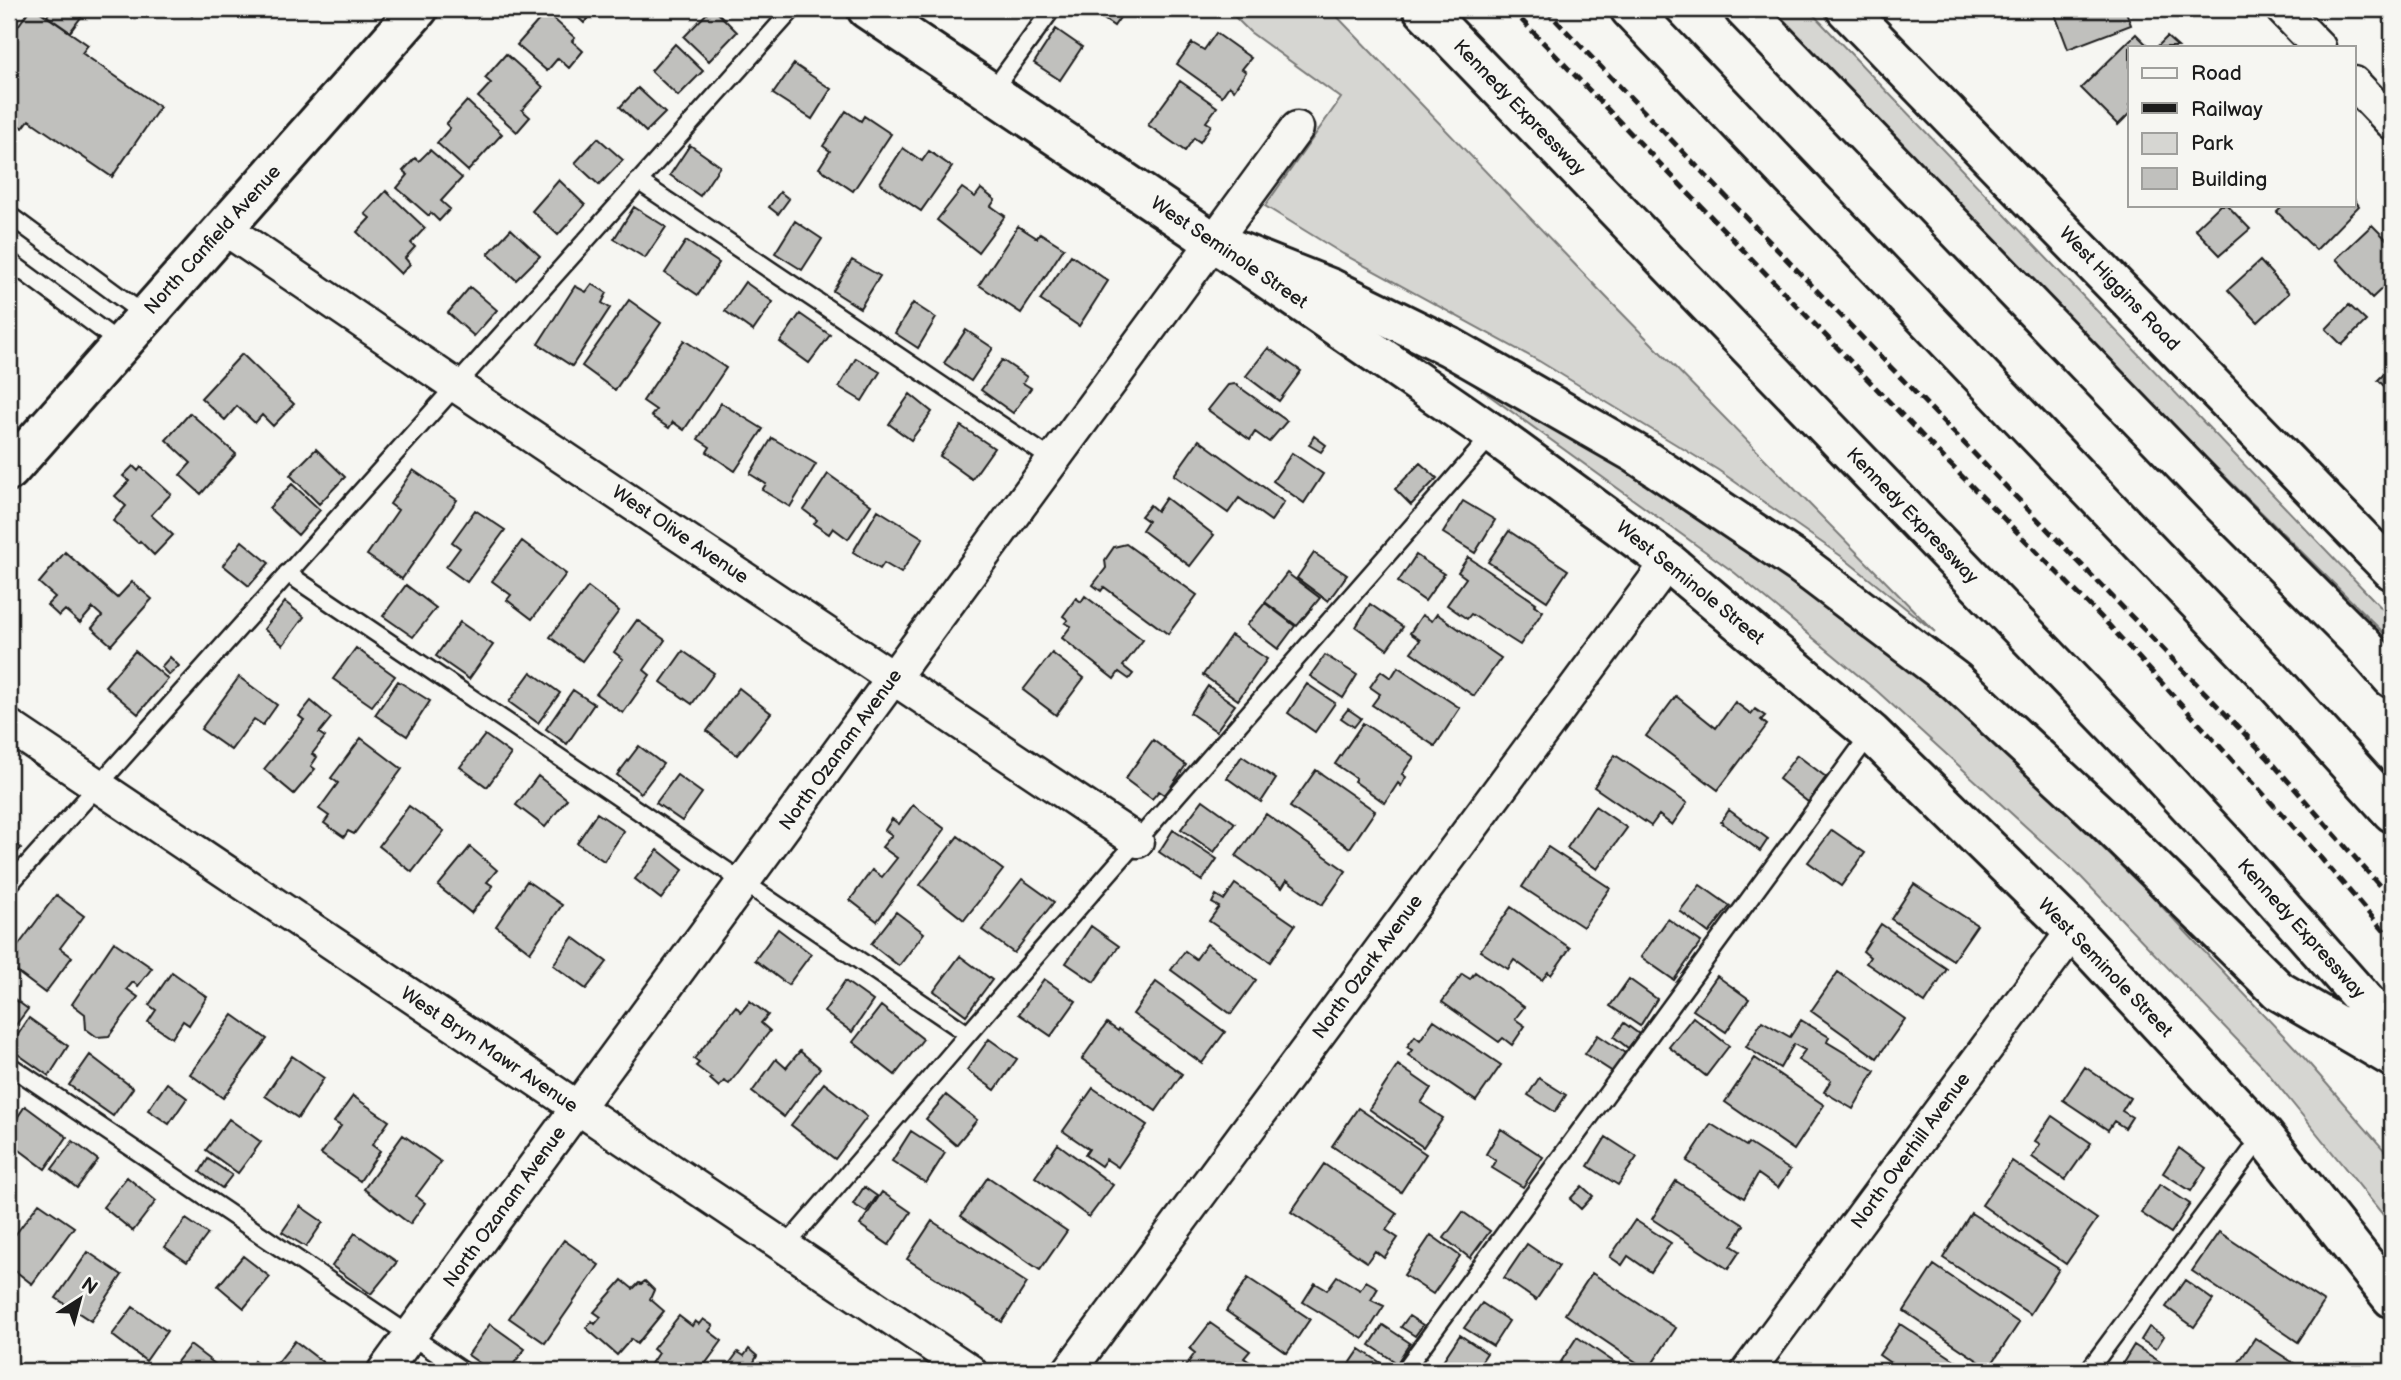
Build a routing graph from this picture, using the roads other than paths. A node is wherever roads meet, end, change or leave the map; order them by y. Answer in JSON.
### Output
{"nodes":[{"id":1,"x":418,"y":9,"type":"edge"},
{"id":2,"x":793,"y":9,"type":"edge"},
{"id":3,"x":867,"y":9,"type":"edge"},
{"id":4,"x":1052,"y":9,"type":"edge"},
{"id":5,"x":1423,"y":9,"type":"edge"},
{"id":6,"x":1630,"y":9,"type":"edge"},
{"id":7,"x":1744,"y":9,"type":"edge"},
{"id":8,"x":1846,"y":9,"type":"edge"},
{"id":9,"x":2282,"y":9,"type":"edge"},
{"id":10,"x":2318,"y":46,"type":"edge"},
{"id":11,"x":2356,"y":85,"type":"edge"},
{"id":12,"x":991,"y":93,"type":"junction"},
{"id":13,"x":2392,"y":123,"type":"edge"},
{"id":14,"x":1297,"y":128,"type":"dead end"},
{"id":15,"x":638,"y":181,"type":"junction"},
{"id":16,"x":9,"y":215,"type":"edge"},
{"id":17,"x":224,"y":228,"type":"junction"},
{"id":18,"x":1214,"y":242,"type":"junction"},
{"id":19,"x":9,"y":261,"type":"edge"},
{"id":20,"x":146,"y":316,"type":"junction"},
{"id":21,"x":121,"y":344,"type":"junction"},
{"id":22,"x":455,"y":385,"type":"junction"},
{"id":23,"x":1493,"y":434,"type":"junction"},
{"id":24,"x":1053,"y":460,"type":"junction"},
{"id":25,"x":9,"y":471,"type":"edge"},
{"id":26,"x":1668,"y":562,"type":"junction"},
{"id":27,"x":2392,"y":570,"type":"edge"},
{"id":28,"x":287,"y":573,"type":"junction"},
{"id":29,"x":894,"y":677,"type":"junction"},
{"id":30,"x":2392,"y":678,"type":"edge"},
{"id":31,"x":9,"y":726,"type":"edge"},
{"id":32,"x":1871,"y":733,"type":"junction"},
{"id":33,"x":97,"y":786,"type":"junction"},
{"id":34,"x":2392,"y":812,"type":"edge"},
{"id":35,"x":1137,"y":841,"type":"junction"},
{"id":36,"x":744,"y":881,"type":"junction"},
{"id":37,"x":9,"y":886,"type":"edge"},
{"id":38,"x":2073,"y":932,"type":"junction"},
{"id":39,"x":2392,"y":1032,"type":"edge"},
{"id":40,"x":968,"y":1034,"type":"junction"},
{"id":41,"x":2392,"y":1057,"type":"edge"},
{"id":42,"x":9,"y":1065,"type":"edge"},
{"id":43,"x":577,"y":1109,"type":"junction"},
{"id":44,"x":2263,"y":1135,"type":"junction"},
{"id":45,"x":785,"y":1248,"type":"junction"},
{"id":46,"x":2392,"y":1298,"type":"edge"},
{"id":47,"x":410,"y":1336,"type":"junction"},
{"id":48,"x":384,"y":1371,"type":"edge"},
{"id":49,"x":463,"y":1371,"type":"edge"},
{"id":50,"x":970,"y":1371,"type":"edge"},
{"id":51,"x":1069,"y":1371,"type":"edge"},
{"id":52,"x":1404,"y":1371,"type":"edge"},
{"id":53,"x":1748,"y":1371,"type":"edge"},
{"id":54,"x":2088,"y":1371,"type":"edge"}],
"edges":[{"from":1,"to":17,"type":"main road","name":"North Canfield Avenue"},
{"from":2,"to":15,"type":"lane"},
{"from":3,"to":12,"type":"main road","name":"West Seminole Street"},
{"from":4,"to":12,"type":"lane"},
{"from":5,"to":39,"type":"main road","name":"Kennedy Expressway"},
{"from":6,"to":34,"type":"main road"},
{"from":7,"to":30,"type":"main road"},
{"from":8,"to":27,"type":"main road","name":"West Higgins Road"},
{"from":9,"to":10,"type":"street"},
{"from":11,"to":13,"type":"street"},
{"from":12,"to":18,"type":"main road","name":"West Seminole Street"},
{"from":14,"to":18,"type":"street","name":"North Ozanam Avenue"},
{"from":15,"to":22,"type":"lane"},
{"from":15,"to":24,"type":"lane"},
{"from":16,"to":20,"type":"lane"},
{"from":17,"to":20,"type":"main road","name":"North Canfield Avenue"},
{"from":17,"to":22,"type":"street","name":"West Olive Avenue"},
{"from":18,"to":23,"type":"main road","name":"West Seminole Street"},
{"from":18,"to":24,"type":"street","name":"North Ozanam Avenue"},
{"from":18,"to":41,"type":"main road"},
{"from":19,"to":21,"type":"lane"},
{"from":20,"to":21,"type":"main road","name":"North Canfield Avenue"},
{"from":21,"to":25,"type":"main road","name":"North Canfield Avenue"},
{"from":22,"to":28,"type":"lane"},
{"from":22,"to":29,"type":"street","name":"West Olive Avenue"},
{"from":23,"to":26,"type":"main road","name":"West Seminole Street"},
{"from":23,"to":35,"type":"lane"},
{"from":24,"to":29,"type":"street","name":"North Ozanam Avenue"},
{"from":26,"to":32,"type":"main road","name":"West Seminole Street"},
{"from":26,"to":51,"type":"street","name":"North Ozark Avenue"},
{"from":28,"to":33,"type":"lane"},
{"from":28,"to":36,"type":"lane"},
{"from":29,"to":35,"type":"street","name":"West Olive Avenue"},
{"from":29,"to":36,"type":"street","name":"North Ozanam Avenue"},
{"from":31,"to":33,"type":"street","name":"West Bryn Mawr Avenue"},
{"from":32,"to":38,"type":"main road","name":"West Seminole Street"},
{"from":32,"to":52,"type":"lane"},
{"from":33,"to":37,"type":"lane"},
{"from":33,"to":43,"type":"street","name":"West Bryn Mawr Avenue"},
{"from":35,"to":40,"type":"lane"},
{"from":36,"to":40,"type":"lane"},
{"from":36,"to":43,"type":"street","name":"North Ozanam Avenue"},
{"from":38,"to":44,"type":"main road","name":"West Seminole Street"},
{"from":38,"to":53,"type":"street","name":"North Overhill Avenue"},
{"from":40,"to":45,"type":"lane"},
{"from":42,"to":47,"type":"lane"},
{"from":43,"to":45,"type":"street","name":"West Bryn Mawr Avenue"},
{"from":43,"to":47,"type":"street","name":"North Ozanam Avenue"},
{"from":44,"to":46,"type":"main road","name":"West Seminole Street"},
{"from":44,"to":54,"type":"lane"},
{"from":45,"to":50,"type":"street","name":"West Bryn Mawr Avenue"},
{"from":47,"to":48,"type":"street","name":"North Ozanam Avenue"},
{"from":47,"to":49,"type":"lane"}]}
